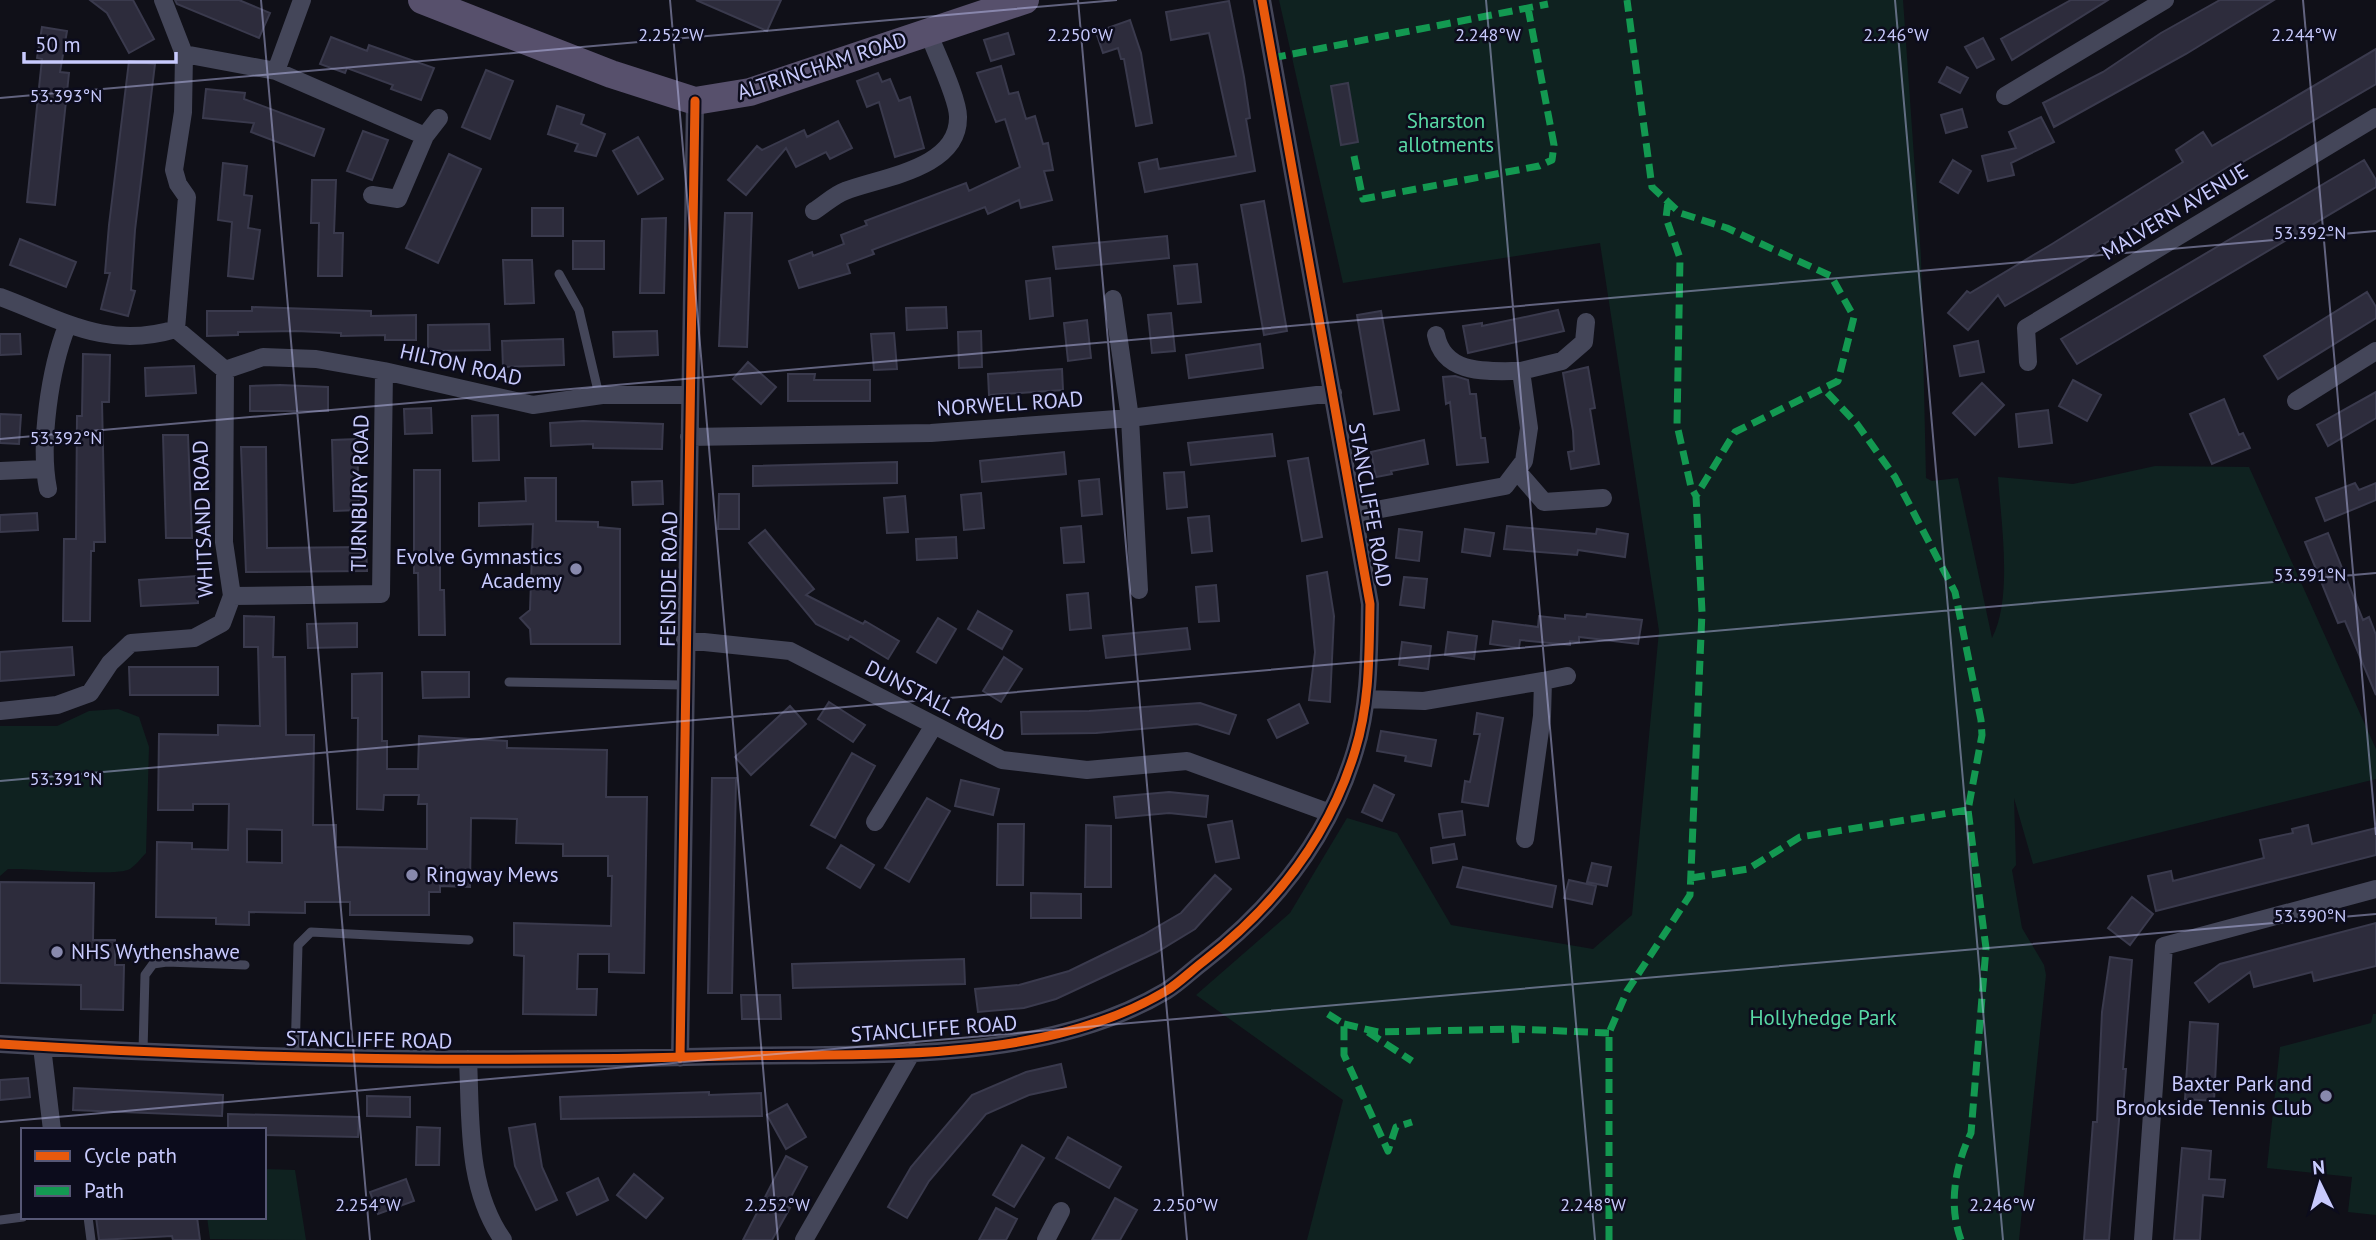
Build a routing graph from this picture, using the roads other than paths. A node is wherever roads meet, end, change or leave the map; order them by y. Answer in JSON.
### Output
{"nodes":[{"id":1,"x":163,"y":0,"type":"edge"},
{"id":2,"x":302,"y":0,"type":"edge"},
{"id":3,"x":422,"y":0,"type":"edge"},
{"id":4,"x":1025,"y":0,"type":"edge"},
{"id":5,"x":1262,"y":0,"type":"edge"},
{"id":6,"x":2165,"y":0,"type":"edge"},
{"id":7,"x":928,"y":32,"type":"junction"},
{"id":8,"x":184,"y":54,"type":"junction"},
{"id":9,"x":276,"y":71,"type":"junction"},
{"id":10,"x":2005,"y":96,"type":"dead end"},
{"id":11,"x":695,"y":101,"type":"junction"},
{"id":12,"x":2376,"y":117,"type":"edge"},
{"id":13,"x":439,"y":118,"type":"dead end"},
{"id":14,"x":425,"y":136,"type":"junction"},
{"id":15,"x":372,"y":195,"type":"dead end"},
{"id":16,"x":814,"y":211,"type":"dead end"},
{"id":17,"x":559,"y":274,"type":"dead end"},
{"id":18,"x":0,"y":297,"type":"edge"},
{"id":19,"x":1112,"y":299,"type":"dead end"},
{"id":20,"x":1586,"y":322,"type":"dead end"},
{"id":21,"x":67,"y":326,"type":"junction"},
{"id":22,"x":176,"y":329,"type":"junction"},
{"id":23,"x":1436,"y":335,"type":"dead end"},
{"id":24,"x":2376,"y":351,"type":"edge"},
{"id":25,"x":2028,"y":362,"type":"dead end"},
{"id":26,"x":225,"y":370,"type":"junction"},
{"id":27,"x":384,"y":371,"type":"junction"},
{"id":28,"x":1521,"y":371,"type":"junction"},
{"id":29,"x":1333,"y":393,"type":"junction"},
{"id":30,"x":599,"y":395,"type":"junction"},
{"id":31,"x":690,"y":395,"type":"junction"},
{"id":32,"x":2295,"y":401,"type":"dead end"},
{"id":33,"x":1130,"y":418,"type":"junction"},
{"id":34,"x":689,"y":437,"type":"junction"},
{"id":35,"x":44,"y":469,"type":"junction"},
{"id":36,"x":0,"y":471,"type":"edge"},
{"id":37,"x":1517,"y":471,"type":"junction"},
{"id":38,"x":48,"y":489,"type":"dead end"},
{"id":39,"x":1603,"y":498,"type":"dead end"},
{"id":40,"x":1354,"y":514,"type":"junction"},
{"id":41,"x":1139,"y":590,"type":"dead end"},
{"id":42,"x":232,"y":596,"type":"junction"},
{"id":43,"x":685,"y":640,"type":"junction"},
{"id":44,"x":1566,"y":676,"type":"dead end"},
{"id":45,"x":1543,"y":681,"type":"junction"},
{"id":46,"x":509,"y":682,"type":"dead end"},
{"id":47,"x":684,"y":685,"type":"junction"},
{"id":48,"x":1366,"y":699,"type":"junction"},
{"id":49,"x":0,"y":711,"type":"edge"},
{"id":50,"x":933,"y":727,"type":"junction"},
{"id":51,"x":1330,"y":813,"type":"junction"},
{"id":52,"x":875,"y":822,"type":"dead end"},
{"id":53,"x":1525,"y":839,"type":"dead end"},
{"id":54,"x":2376,"y":890,"type":"edge"},
{"id":55,"x":469,"y":940,"type":"dead end"},
{"id":56,"x":245,"y":965,"type":"dead end"},
{"id":57,"x":0,"y":1044,"type":"edge"},
{"id":58,"x":42,"y":1047,"type":"junction"},
{"id":59,"x":143,"y":1051,"type":"junction"},
{"id":60,"x":912,"y":1052,"type":"junction"},
{"id":61,"x":295,"y":1057,"type":"junction"},
{"id":62,"x":680,"y":1058,"type":"junction"},
{"id":63,"x":468,"y":1059,"type":"junction"},
{"id":64,"x":51,"y":1128,"type":"edge"},
{"id":65,"x":1061,"y":1211,"type":"dead end"},
{"id":66,"x":21,"y":1217,"type":"edge"},
{"id":67,"x":88,"y":1219,"type":"edge"},
{"id":68,"x":0,"y":1220,"type":"edge"},
{"id":69,"x":91,"y":1240,"type":"edge"},
{"id":70,"x":503,"y":1240,"type":"edge"},
{"id":71,"x":804,"y":1240,"type":"edge"},
{"id":72,"x":1045,"y":1240,"type":"edge"},
{"id":73,"x":2143,"y":1240,"type":"edge"}],
"edges":[{"from":1,"to":8,"type":"street"},
{"from":2,"to":9,"type":"street"},
{"from":3,"to":11,"type":"main road","name":"ALTRINCHAM ROAD"},
{"from":4,"to":7,"type":"main road","name":"ALTRINCHAM ROAD"},
{"from":5,"to":29,"type":"street","name":"STANCLIFFE ROAD"},
{"from":6,"to":10,"type":"street"},
{"from":7,"to":11,"type":"main road","name":"ALTRINCHAM ROAD"},
{"from":7,"to":16,"type":"street"},
{"from":8,"to":9,"type":"street"},
{"from":8,"to":22,"type":"street"},
{"from":9,"to":14,"type":"street"},
{"from":11,"to":31,"type":"street","name":"FENSIDE ROAD"},
{"from":12,"to":25,"type":"street","name":"MALVERN AVENUE"},
{"from":13,"to":14,"type":"street"},
{"from":14,"to":15,"type":"street"},
{"from":17,"to":30,"type":"lane"},
{"from":18,"to":21,"type":"street"},
{"from":19,"to":33,"type":"street"},
{"from":20,"to":28,"type":"street"},
{"from":21,"to":22,"type":"street"},
{"from":21,"to":35,"type":"street"},
{"from":22,"to":26,"type":"street"},
{"from":23,"to":28,"type":"street"},
{"from":24,"to":32,"type":"street"},
{"from":26,"to":27,"type":"street","name":"HILTON ROAD"},
{"from":26,"to":42,"type":"street","name":"WHITSAND ROAD"},
{"from":27,"to":30,"type":"street","name":"HILTON ROAD"},
{"from":27,"to":42,"type":"street","name":"TURNBURY ROAD"},
{"from":28,"to":37,"type":"street"},
{"from":29,"to":33,"type":"street","name":"NORWELL ROAD"},
{"from":29,"to":40,"type":"street","name":"STANCLIFFE ROAD"},
{"from":30,"to":31,"type":"street","name":"HILTON ROAD"},
{"from":31,"to":34,"type":"street","name":"FENSIDE ROAD"},
{"from":33,"to":34,"type":"street","name":"NORWELL ROAD"},
{"from":33,"to":41,"type":"street"},
{"from":34,"to":43,"type":"street","name":"FENSIDE ROAD"},
{"from":35,"to":36,"type":"street"},
{"from":35,"to":38,"type":"street"},
{"from":37,"to":39,"type":"street"},
{"from":37,"to":40,"type":"street"},
{"from":40,"to":48,"type":"street","name":"STANCLIFFE ROAD"},
{"from":42,"to":49,"type":"street","name":"WHITSAND ROAD"},
{"from":43,"to":47,"type":"street","name":"FENSIDE ROAD"},
{"from":43,"to":50,"type":"street","name":"DUNSTALL ROAD"},
{"from":44,"to":45,"type":"street"},
{"from":45,"to":48,"type":"street"},
{"from":45,"to":53,"type":"street"},
{"from":46,"to":47,"type":"lane"},
{"from":47,"to":62,"type":"street","name":"FENSIDE ROAD"},
{"from":48,"to":51,"type":"street","name":"STANCLIFFE ROAD"},
{"from":50,"to":51,"type":"street","name":"DUNSTALL ROAD"},
{"from":50,"to":52,"type":"street"},
{"from":51,"to":60,"type":"street","name":"STANCLIFFE ROAD"},
{"from":54,"to":73,"type":"street"},
{"from":55,"to":61,"type":"lane"},
{"from":56,"to":59,"type":"lane"},
{"from":57,"to":58,"type":"street","name":"STANCLIFFE ROAD"},
{"from":58,"to":59,"type":"street","name":"STANCLIFFE ROAD"},
{"from":58,"to":64,"type":"street"},
{"from":59,"to":61,"type":"street","name":"STANCLIFFE ROAD"},
{"from":60,"to":62,"type":"street","name":"STANCLIFFE ROAD"},
{"from":60,"to":71,"type":"street"},
{"from":61,"to":63,"type":"street","name":"STANCLIFFE ROAD"},
{"from":62,"to":63,"type":"street","name":"STANCLIFFE ROAD"},
{"from":63,"to":70,"type":"street"},
{"from":65,"to":72,"type":"street"},
{"from":66,"to":68,"type":"lane"},
{"from":67,"to":69,"type":"lane"}]}
